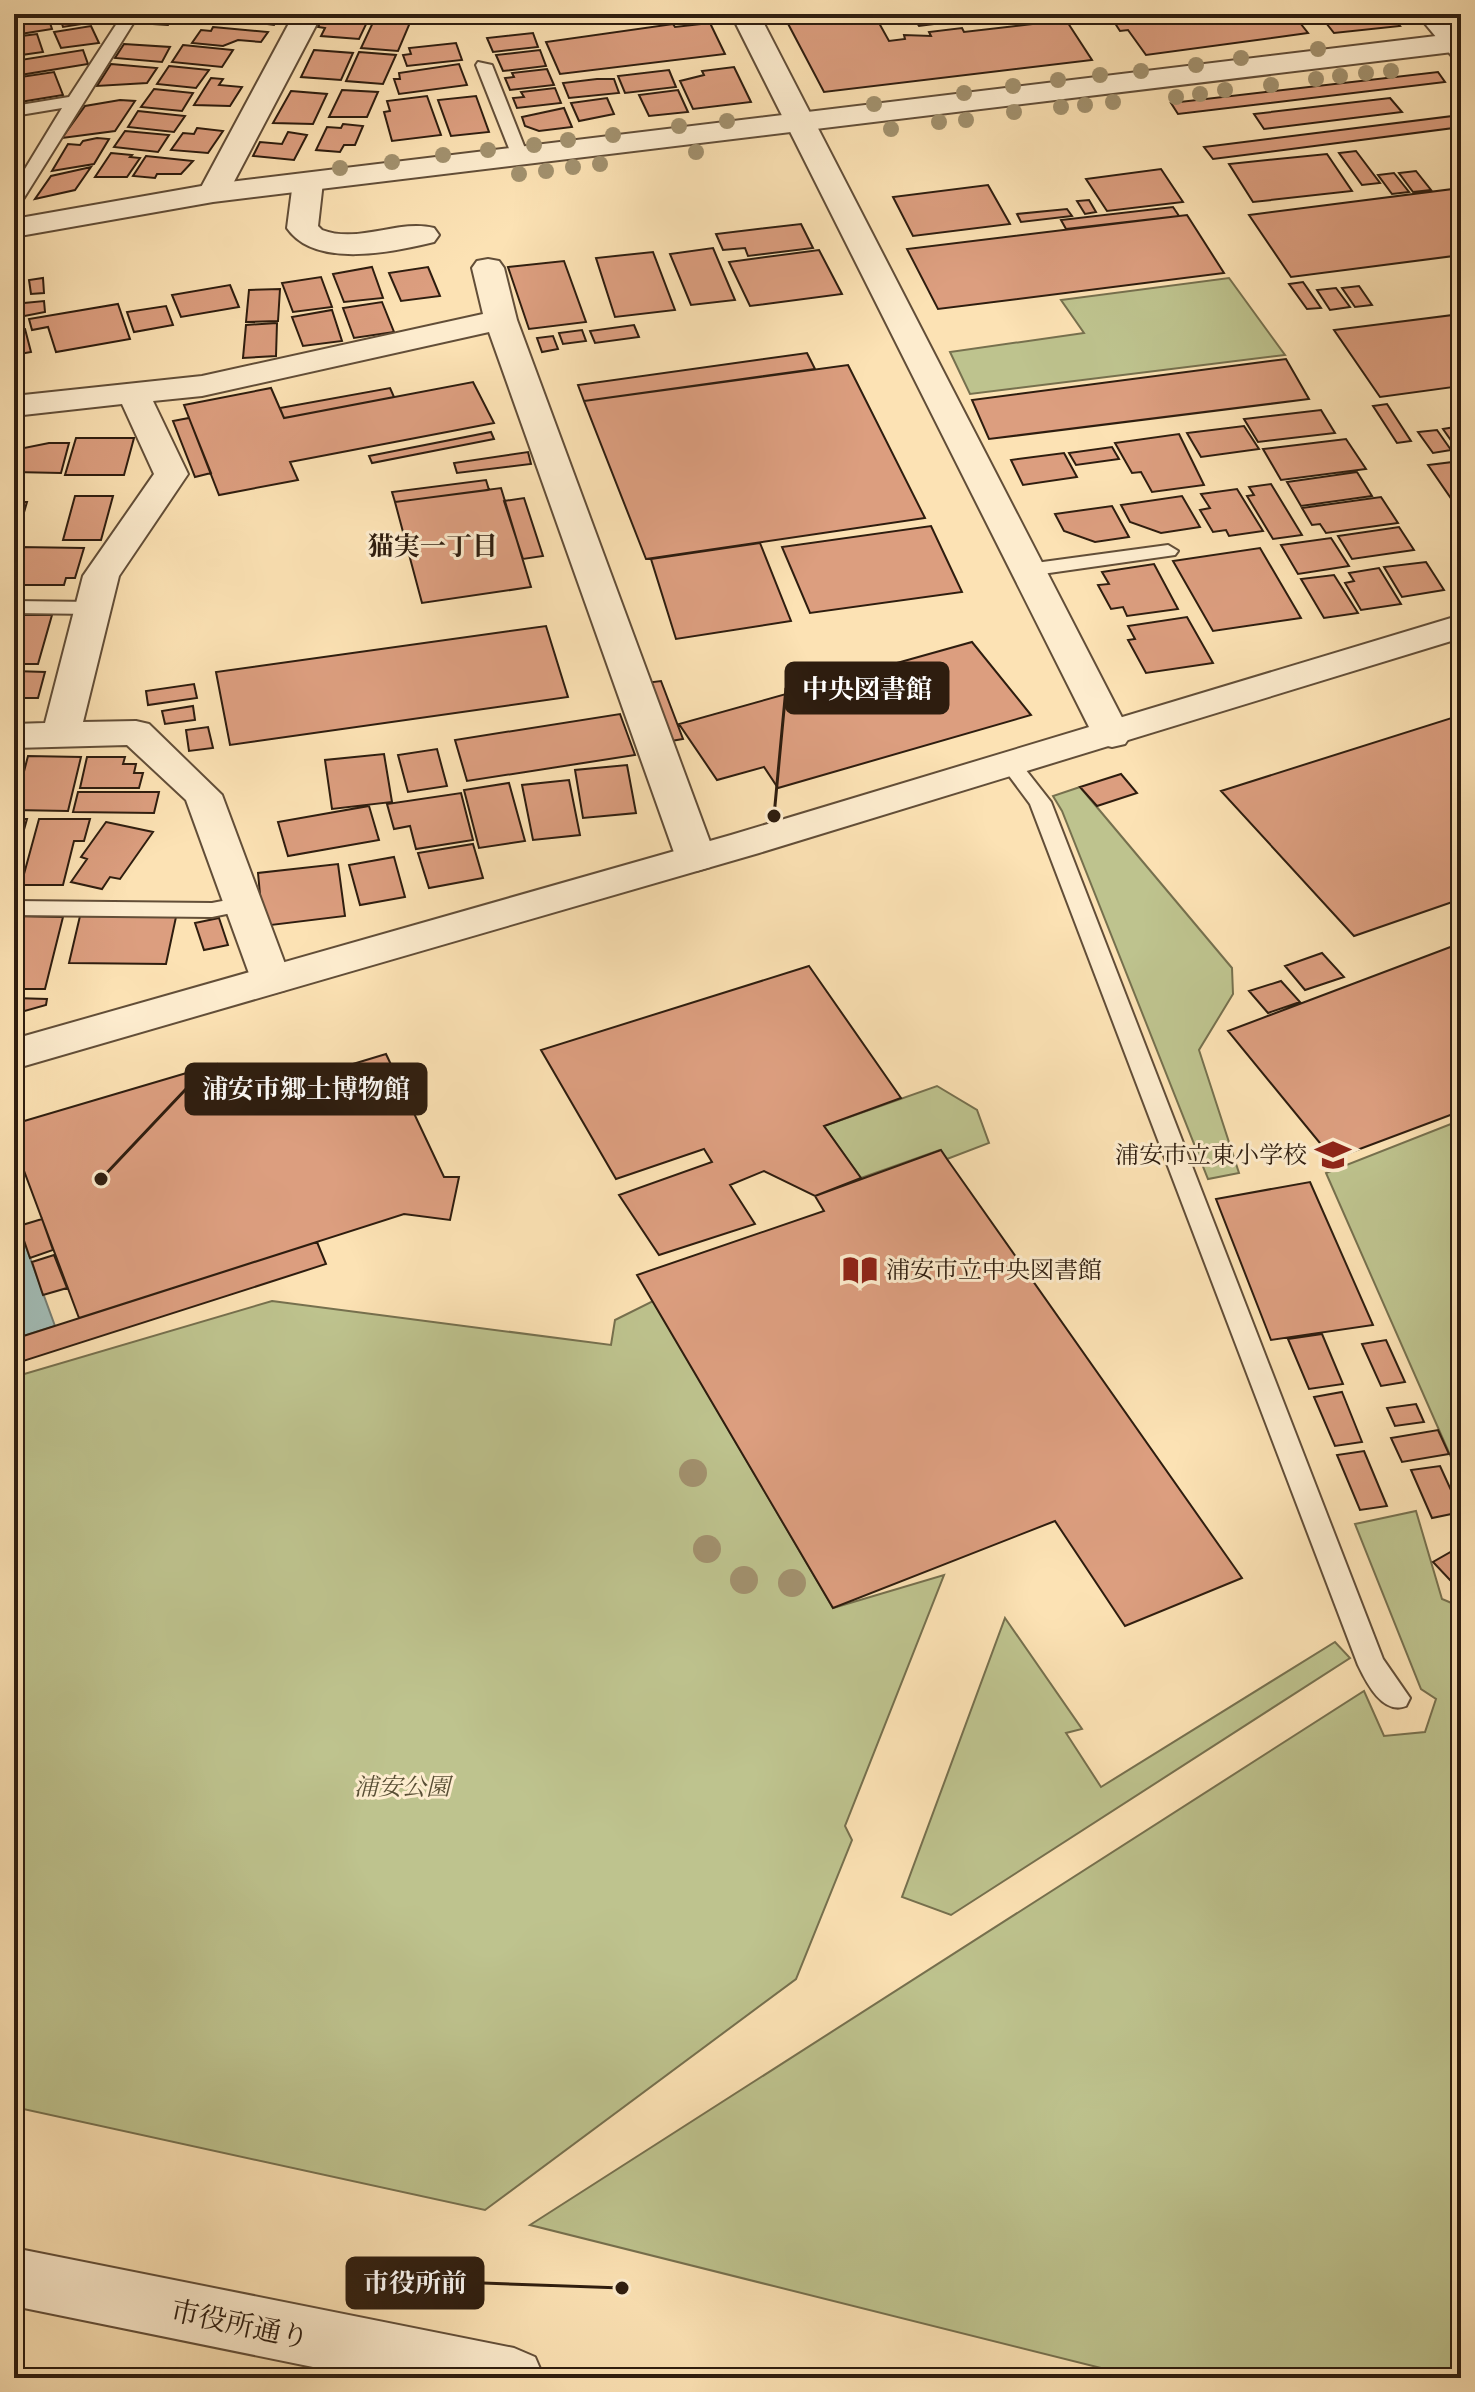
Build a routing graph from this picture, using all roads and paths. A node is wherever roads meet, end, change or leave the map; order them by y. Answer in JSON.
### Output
{"nodes":[{"id":1,"x":131,"y":14,"type":"edge"},
{"id":2,"x":308,"y":14,"type":"edge"},
{"id":3,"x":745,"y":14,"type":"edge"},
{"id":4,"x":1431,"y":14,"type":"edge"},
{"id":5,"x":1459,"y":45,"type":"edge"},
{"id":6,"x":484,"y":65,"type":"dead end"},
{"id":7,"x":74,"y":101,"type":"junction"},
{"id":8,"x":14,"y":111,"type":"edge"},
{"id":9,"x":800,"y":122,"type":"junction"},
{"id":10,"x":520,"y":156,"type":"junction"},
{"id":11,"x":308,"y":182,"type":"junction"},
{"id":12,"x":213,"y":193,"type":"junction"},
{"id":13,"x":14,"y":201,"type":"edge"},
{"id":14,"x":14,"y":228,"type":"edge"},
{"id":15,"x":423,"y":235,"type":"dead end"},
{"id":16,"x":488,"y":268,"type":"dead end"},
{"id":17,"x":501,"y":320,"type":"junction"},
{"id":18,"x":133,"y":393,"type":"junction"},
{"id":19,"x":14,"y":406,"type":"edge"},
{"id":20,"x":1168,"y":551,"type":"dead end"},
{"id":21,"x":1028,"y":570,"type":"junction"},
{"id":22,"x":14,"y":607,"type":"edge"},
{"id":23,"x":93,"y":608,"type":"junction"},
{"id":24,"x":1461,"y":626,"type":"edge"},
{"id":25,"x":61,"y":735,"type":"junction"},
{"id":26,"x":1112,"y":735,"type":"junction"},
{"id":27,"x":14,"y":736,"type":"edge"},
{"id":28,"x":1011,"y":765,"type":"junction"},
{"id":29,"x":696,"y":858,"type":"junction"},
{"id":30,"x":243,"y":904,"type":"junction"},
{"id":31,"x":14,"y":908,"type":"edge"},
{"id":32,"x":270,"y":980,"type":"junction"},
{"id":33,"x":14,"y":1054,"type":"edge"},
{"id":34,"x":1396,"y":1698,"type":"dead end"},
{"id":35,"x":14,"y":2277,"type":"edge"},
{"id":36,"x":514,"y":2378,"type":"edge"}],
"edges":[{"from":1,"to":7,"type":"lane"},
{"from":2,"to":12,"type":"street"},
{"from":3,"to":9,"type":"street"},
{"from":4,"to":5,"type":"street"},
{"from":5,"to":9,"type":"street"},
{"from":6,"to":10,"type":"lane"},
{"from":7,"to":8,"type":"lane"},
{"from":7,"to":13,"type":"lane"},
{"from":9,"to":10,"type":"street"},
{"from":9,"to":21,"type":"street"},
{"from":10,"to":11,"type":"street"},
{"from":11,"to":12,"type":"street"},
{"from":11,"to":15,"type":"street"},
{"from":12,"to":14,"type":"street"},
{"from":16,"to":17,"type":"street"},
{"from":17,"to":18,"type":"street"},
{"from":17,"to":29,"type":"street"},
{"from":18,"to":19,"type":"street"},
{"from":18,"to":23,"type":"street"},
{"from":20,"to":21,"type":"lane"},
{"from":21,"to":26,"type":"street"},
{"from":22,"to":23,"type":"lane"},
{"from":23,"to":25,"type":"street"},
{"from":24,"to":26,"type":"street"},
{"from":25,"to":27,"type":"street"},
{"from":25,"to":30,"type":"street"},
{"from":26,"to":28,"type":"street"},
{"from":28,"to":29,"type":"street"},
{"from":28,"to":34,"type":"lane"},
{"from":29,"to":32,"type":"street"},
{"from":30,"to":31,"type":"lane"},
{"from":30,"to":32,"type":"street"},
{"from":32,"to":33,"type":"street"},
{"from":35,"to":36,"type":"street","name":"市役所通り"}]}
